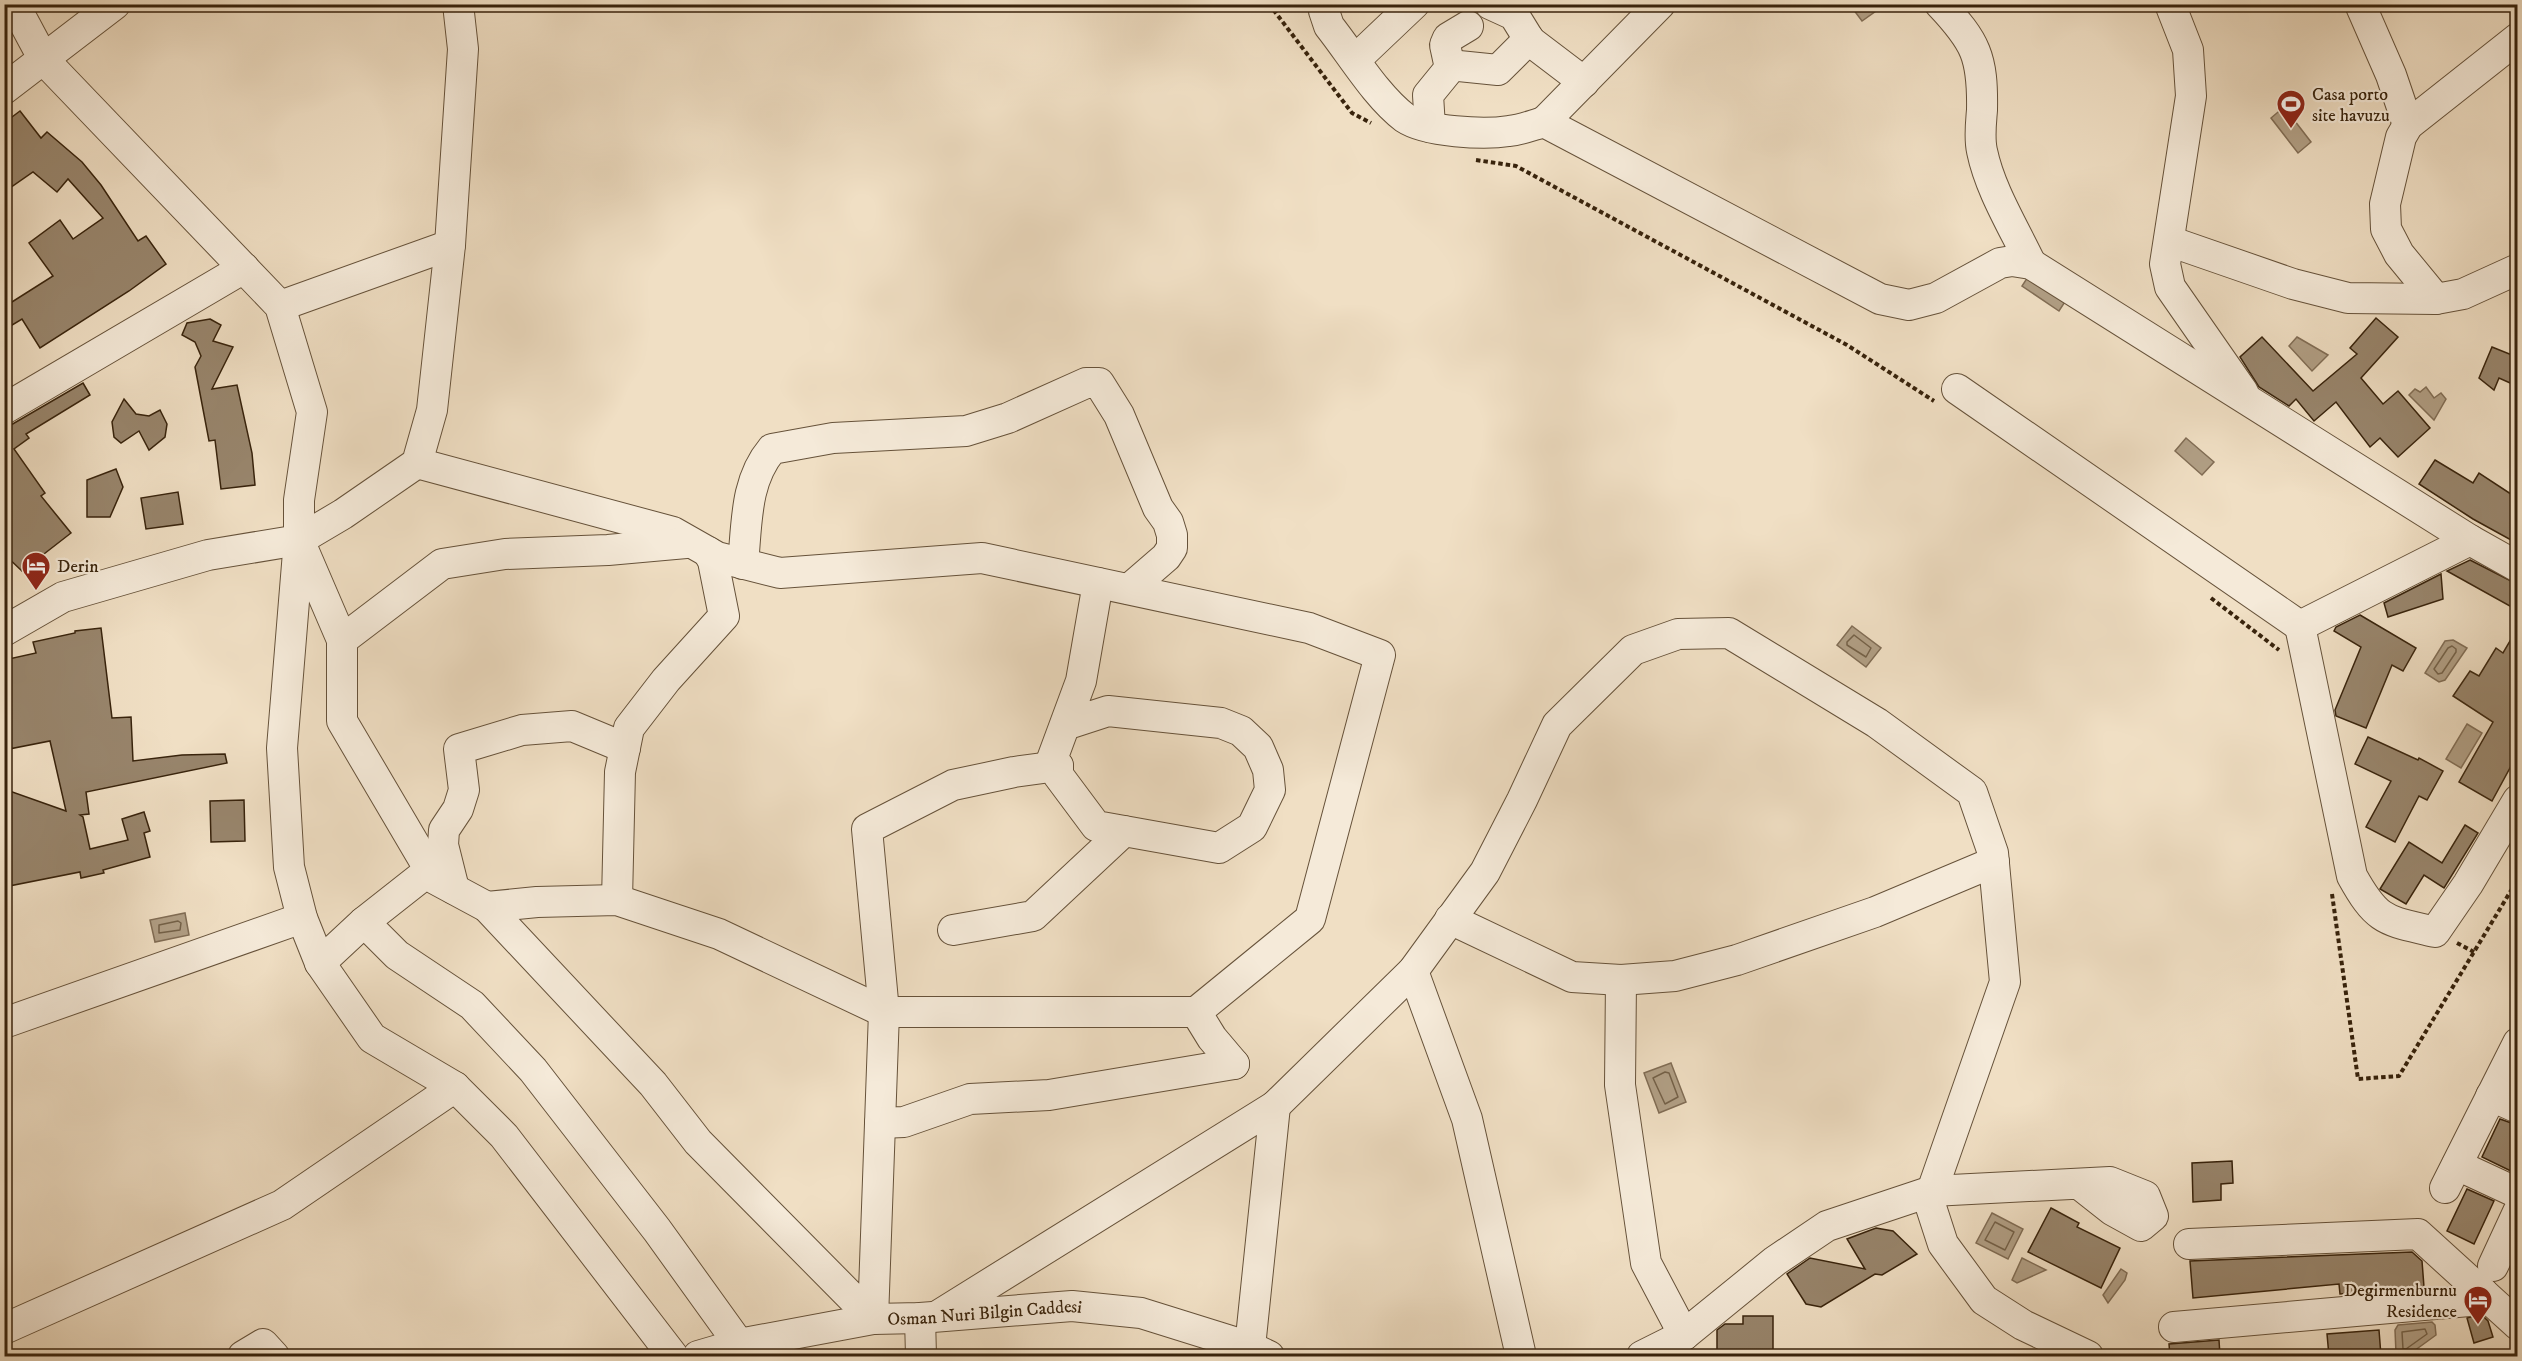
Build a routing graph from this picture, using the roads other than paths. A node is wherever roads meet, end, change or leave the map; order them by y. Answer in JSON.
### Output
{"nodes":[{"id":1,"x":14,"y":4,"type":"edge"},
{"id":2,"x":115,"y":4,"type":"edge"},
{"id":3,"x":458,"y":4,"type":"edge"},
{"id":4,"x":1324,"y":4,"type":"edge"},
{"id":5,"x":1414,"y":4,"type":"edge"},
{"id":6,"x":1490,"y":4,"type":"edge"},
{"id":7,"x":1660,"y":4,"type":"edge"},
{"id":8,"x":1940,"y":4,"type":"edge"},
{"id":9,"x":2170,"y":4,"type":"edge"},
{"id":10,"x":2360,"y":4,"type":"edge"},
{"id":11,"x":1468,"y":26,"type":"dead end"},
{"id":12,"x":2517,"y":38,"type":"edge"},
{"id":13,"x":1529,"y":39,"type":"junction"},
{"id":14,"x":44,"y":60,"type":"junction"},
{"id":15,"x":1355,"y":60,"type":"junction"},
{"id":16,"x":1449,"y":65,"type":"junction"},
{"id":17,"x":1584,"y":82,"type":"junction"},
{"id":18,"x":4,"y":90,"type":"edge"},
{"id":19,"x":1544,"y":122,"type":"junction"},
{"id":20,"x":2408,"y":124,"type":"junction"},
{"id":21,"x":1430,"y":127,"type":"junction"},
{"id":22,"x":2169,"y":242,"type":"junction"},
{"id":23,"x":450,"y":245,"type":"junction"},
{"id":24,"x":2031,"y":264,"type":"junction"},
{"id":25,"x":244,"y":268,"type":"junction"},
{"id":26,"x":2517,"y":269,"type":"edge"},
{"id":27,"x":2436,"y":299,"type":"junction"},
{"id":28,"x":280,"y":306,"type":"junction"},
{"id":29,"x":1947,"y":396,"type":"road end"},
{"id":30,"x":2250,"y":402,"type":"junction"},
{"id":31,"x":4,"y":410,"type":"edge"},
{"id":32,"x":417,"y":464,"type":"junction"},
{"id":33,"x":299,"y":540,"type":"junction"},
{"id":34,"x":2470,"y":540,"type":"junction"},
{"id":35,"x":700,"y":547,"type":"junction"},
{"id":36,"x":743,"y":564,"type":"junction"},
{"id":37,"x":2517,"y":567,"type":"edge"},
{"id":38,"x":1098,"y":583,"type":"junction"},
{"id":39,"x":1129,"y":589,"type":"junction"},
{"id":40,"x":2300,"y":626,"type":"junction"},
{"id":41,"x":4,"y":631,"type":"edge"},
{"id":42,"x":342,"y":640,"type":"junction"},
{"id":43,"x":1065,"y":725,"type":"junction"},
{"id":44,"x":625,"y":748,"type":"junction"},
{"id":45,"x":1058,"y":766,"type":"junction"},
{"id":46,"x":2517,"y":800,"type":"edge"},
{"id":47,"x":1124,"y":831,"type":"junction"},
{"id":48,"x":1994,"y":862,"type":"junction"},
{"id":49,"x":430,"y":870,"type":"junction"},
{"id":50,"x":454,"y":889,"type":"junction"},
{"id":51,"x":617,"y":900,"type":"junction"},
{"id":52,"x":487,"y":907,"type":"junction"},
{"id":53,"x":302,"y":918,"type":"junction"},
{"id":54,"x":1450,"y":919,"type":"junction"},
{"id":55,"x":364,"y":922,"type":"junction"},
{"id":56,"x":953,"y":930,"type":"dead end"},
{"id":57,"x":320,"y":963,"type":"junction"},
{"id":58,"x":1413,"y":971,"type":"junction"},
{"id":59,"x":1621,"y":980,"type":"junction"},
{"id":60,"x":884,"y":1012,"type":"junction"},
{"id":61,"x":1196,"y":1012,"type":"junction"},
{"id":62,"x":4,"y":1023,"type":"edge"},
{"id":63,"x":2517,"y":1043,"type":"edge"},
{"id":64,"x":455,"y":1087,"type":"junction"},
{"id":65,"x":2504,"y":1102,"type":"edge"},
{"id":66,"x":1275,"y":1106,"type":"junction"},
{"id":67,"x":880,"y":1123,"type":"junction"},
{"id":68,"x":2079,"y":1184,"type":"dead end"},
{"id":69,"x":1932,"y":1191,"type":"junction"},
{"id":70,"x":2517,"y":1195,"type":"edge"},
{"id":71,"x":2517,"y":1212,"type":"edge"},
{"id":72,"x":2189,"y":1244,"type":"dead end"},
{"id":73,"x":2488,"y":1280,"type":"junction"},
{"id":74,"x":930,"y":1316,"type":"junction"},
{"id":75,"x":873,"y":1319,"type":"junction"},
{"id":76,"x":2517,"y":1325,"type":"edge"},
{"id":77,"x":2174,"y":1327,"type":"dead end"},
{"id":78,"x":4,"y":1329,"type":"edge"},
{"id":79,"x":1684,"y":1335,"type":"junction"},
{"id":80,"x":739,"y":1344,"type":"junction"},
{"id":81,"x":1260,"y":1352,"type":"edge"},
{"id":82,"x":243,"y":1356,"type":"edge"},
{"id":83,"x":274,"y":1356,"type":"edge"},
{"id":84,"x":673,"y":1356,"type":"edge"},
{"id":85,"x":698,"y":1356,"type":"edge"},
{"id":86,"x":921,"y":1356,"type":"edge"},
{"id":87,"x":1521,"y":1356,"type":"edge"},
{"id":88,"x":1642,"y":1356,"type":"edge"},
{"id":89,"x":2088,"y":1356,"type":"edge"}],
"edges":[{"from":1,"to":14,"type":"street"},
{"from":2,"to":14,"type":"street"},
{"from":3,"to":23,"type":"street"},
{"from":4,"to":15,"type":"street"},
{"from":5,"to":15,"type":"street"},
{"from":6,"to":13,"type":"street"},
{"from":7,"to":17,"type":"street"},
{"from":8,"to":24,"type":"street"},
{"from":9,"to":22,"type":"street"},
{"from":10,"to":20,"type":"street"},
{"from":11,"to":16,"type":"street"},
{"from":12,"to":20,"type":"street"},
{"from":13,"to":16,"type":"street"},
{"from":13,"to":17,"type":"street"},
{"from":14,"to":18,"type":"street"},
{"from":14,"to":25,"type":"street"},
{"from":15,"to":21,"type":"street"},
{"from":16,"to":21,"type":"street"},
{"from":17,"to":19,"type":"street"},
{"from":19,"to":21,"type":"street"},
{"from":19,"to":24,"type":"street"},
{"from":20,"to":27,"type":"street"},
{"from":22,"to":27,"type":"street"},
{"from":22,"to":30,"type":"street"},
{"from":23,"to":28,"type":"street"},
{"from":23,"to":32,"type":"street"},
{"from":24,"to":30,"type":"street"},
{"from":25,"to":28,"type":"street"},
{"from":25,"to":31,"type":"street"},
{"from":26,"to":27,"type":"street"},
{"from":28,"to":33,"type":"street"},
{"from":29,"to":40,"type":"street"},
{"from":30,"to":34,"type":"street"},
{"from":32,"to":33,"type":"street"},
{"from":32,"to":35,"type":"street"},
{"from":33,"to":41,"type":"street"},
{"from":33,"to":42,"type":"street"},
{"from":33,"to":53,"type":"street"},
{"from":34,"to":37,"type":"street"},
{"from":34,"to":40,"type":"street"},
{"from":35,"to":36,"type":"street"},
{"from":35,"to":42,"type":"street"},
{"from":35,"to":44,"type":"street"},
{"from":36,"to":38,"type":"street"},
{"from":36,"to":39,"type":"street"},
{"from":38,"to":39,"type":"street"},
{"from":38,"to":43,"type":"street"},
{"from":39,"to":61,"type":"street"},
{"from":40,"to":46,"type":"street"},
{"from":42,"to":49,"type":"street"},
{"from":43,"to":45,"type":"street"},
{"from":43,"to":47,"type":"street"},
{"from":44,"to":50,"type":"street"},
{"from":44,"to":51,"type":"street"},
{"from":45,"to":47,"type":"street"},
{"from":45,"to":60,"type":"street"},
{"from":47,"to":56,"type":"street"},
{"from":48,"to":54,"type":"street"},
{"from":48,"to":59,"type":"street"},
{"from":48,"to":69,"type":"street"},
{"from":49,"to":50,"type":"street"},
{"from":49,"to":55,"type":"street"},
{"from":50,"to":52,"type":"street"},
{"from":51,"to":52,"type":"street"},
{"from":51,"to":60,"type":"street"},
{"from":52,"to":75,"type":"street"},
{"from":53,"to":57,"type":"street"},
{"from":53,"to":62,"type":"street"},
{"from":54,"to":58,"type":"street"},
{"from":54,"to":59,"type":"street"},
{"from":55,"to":57,"type":"street"},
{"from":55,"to":80,"type":"street"},
{"from":57,"to":64,"type":"street"},
{"from":58,"to":66,"type":"street"},
{"from":58,"to":87,"type":"street"},
{"from":59,"to":79,"type":"street"},
{"from":60,"to":61,"type":"street"},
{"from":60,"to":67,"type":"street"},
{"from":61,"to":67,"type":"street"},
{"from":63,"to":65,"type":"street"},
{"from":64,"to":78,"type":"street"},
{"from":64,"to":84,"type":"street"},
{"from":65,"to":70,"type":"street"},
{"from":66,"to":74,"type":"street"},
{"from":66,"to":81,"type":"street"},
{"from":67,"to":75,"type":"street"},
{"from":68,"to":69,"type":"street"},
{"from":69,"to":79,"type":"street"},
{"from":69,"to":89,"type":"street"},
{"from":71,"to":73,"type":"street"},
{"from":72,"to":73,"type":"street"},
{"from":73,"to":76,"type":"street"},
{"from":73,"to":77,"type":"street"},
{"from":74,"to":75,"type":"street","name":"Osman Nuri Bilgin Caddesi"},
{"from":74,"to":81,"type":"street","name":"Osman Nuri Bilgin Caddesi"},
{"from":74,"to":86,"type":"street"},
{"from":75,"to":80,"type":"street","name":"Osman Nuri Bilgin Caddesi"},
{"from":79,"to":88,"type":"street"},
{"from":80,"to":85,"type":"street","name":"Osman Nuri Bilgin Caddesi"},
{"from":82,"to":83,"type":"street"}]}
